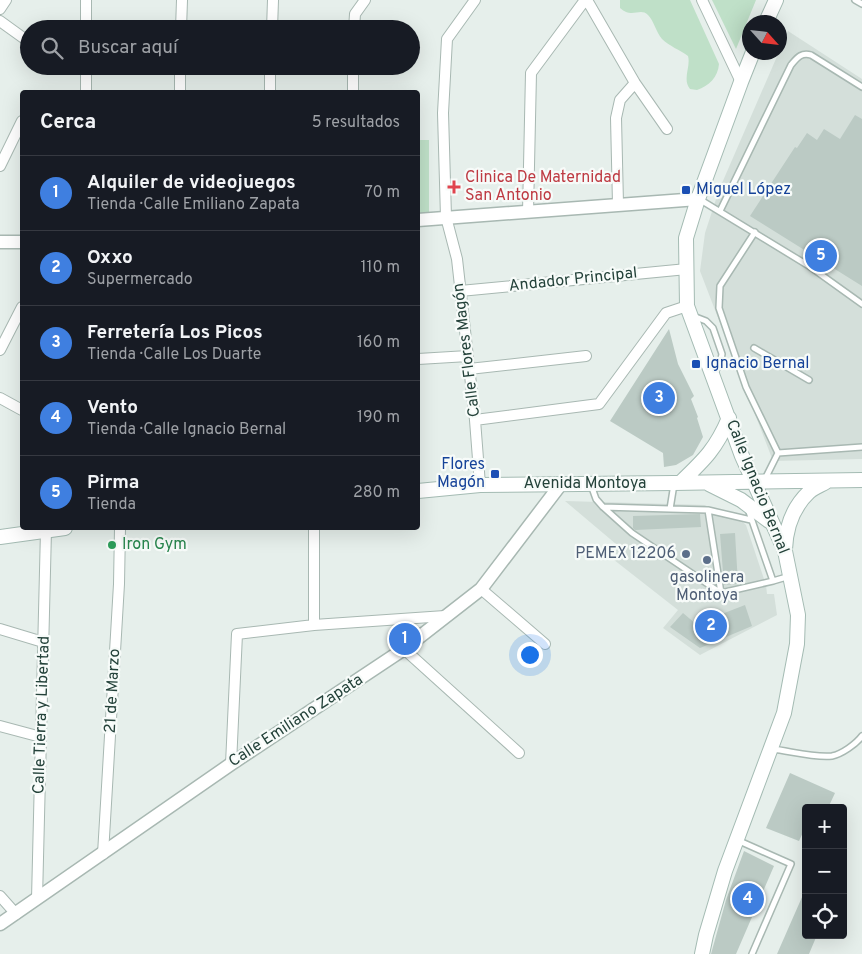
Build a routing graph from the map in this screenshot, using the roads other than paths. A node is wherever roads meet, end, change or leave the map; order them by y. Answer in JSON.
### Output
{"nodes":[{"id":1,"x":6,"y":0,"type":"edge"},
{"id":2,"x":86,"y":0,"type":"edge"},
{"id":3,"x":182,"y":0,"type":"edge"},
{"id":4,"x":273,"y":0,"type":"edge"},
{"id":5,"x":365,"y":0,"type":"edge"},
{"id":6,"x":475,"y":0,"type":"edge"},
{"id":7,"x":586,"y":0,"type":"edge"},
{"id":8,"x":702,"y":0,"type":"edge"},
{"id":9,"x":776,"y":0,"type":"edge"},
{"id":10,"x":855,"y":0,"type":"edge"},
{"id":11,"x":862,"y":4,"type":"edge"},
{"id":12,"x":0,"y":9,"type":"edge"},
{"id":13,"x":769,"y":15,"type":"edge"},
{"id":14,"x":86,"y":20,"type":"edge"},
{"id":15,"x":181,"y":20,"type":"edge"},
{"id":16,"x":272,"y":20,"type":"edge"},
{"id":17,"x":354,"y":20,"type":"edge"},
{"id":18,"x":0,"y":21,"type":"edge"},
{"id":19,"x":20,"y":35,"type":"edge"},
{"id":20,"x":750,"y":60,"type":"edge"},
{"id":21,"x":86,"y":75,"type":"edge"},
{"id":22,"x":180,"y":75,"type":"edge"},
{"id":23,"x":270,"y":75,"type":"edge"},
{"id":24,"x":353,"y":75,"type":"edge"},
{"id":25,"x":741,"y":82,"type":"junction"},
{"id":26,"x":635,"y":83,"type":"junction"},
{"id":27,"x":862,"y":87,"type":"edge"},
{"id":28,"x":86,"y":90,"type":"edge"},
{"id":29,"x":180,"y":90,"type":"edge"},
{"id":30,"x":270,"y":90,"type":"edge"},
{"id":31,"x":353,"y":90,"type":"edge"},
{"id":32,"x":20,"y":125,"type":"edge"},
{"id":33,"x":667,"y":129,"type":"dead end"},
{"id":34,"x":0,"y":166,"type":"edge"},
{"id":35,"x":698,"y":199,"type":"junction"},
{"id":36,"x":618,"y":204,"type":"junction"},
{"id":37,"x":720,"y":211,"type":"junction"},
{"id":38,"x":528,"y":212,"type":"junction"},
{"id":39,"x":446,"y":218,"type":"junction"},
{"id":40,"x":420,"y":220,"type":"edge"},
{"id":41,"x":755,"y":232,"type":"junction"},
{"id":42,"x":0,"y":242,"type":"edge"},
{"id":43,"x":20,"y":242,"type":"edge"},
{"id":44,"x":687,"y":269,"type":"junction"},
{"id":45,"x":460,"y":291,"type":"junction"},
{"id":46,"x":862,"y":304,"type":"edge"},
{"id":47,"x":689,"y":310,"type":"junction"},
{"id":48,"x":20,"y":311,"type":"edge"},
{"id":49,"x":754,"y":348,"type":"dead end"},
{"id":50,"x":0,"y":350,"type":"edge"},
{"id":51,"x":468,"y":356,"type":"junction"},
{"id":52,"x":586,"y":356,"type":"dead end"},
{"id":53,"x":420,"y":359,"type":"edge"},
{"id":54,"x":469,"y":369,"type":"junction"},
{"id":55,"x":809,"y":380,"type":"dead end"},
{"id":56,"x":0,"y":398,"type":"edge"},
{"id":57,"x":20,"y":409,"type":"edge"},
{"id":58,"x":728,"y":418,"type":"junction"},
{"id":59,"x":476,"y":420,"type":"junction"},
{"id":60,"x":862,"y":447,"type":"edge"},
{"id":61,"x":778,"y":453,"type":"junction"},
{"id":62,"x":829,"y":480,"type":"junction"},
{"id":63,"x":862,"y":480,"type":"edge"},
{"id":64,"x":758,"y":482,"type":"junction"},
{"id":65,"x":677,"y":483,"type":"junction"},
{"id":66,"x":706,"y":483,"type":"junction"},
{"id":67,"x":562,"y":484,"type":"junction"},
{"id":68,"x":591,"y":484,"type":"junction"},
{"id":69,"x":480,"y":485,"type":"junction"},
{"id":70,"x":420,"y":491,"type":"edge"},
{"id":71,"x":746,"y":504,"type":"junction"},
{"id":72,"x":603,"y":507,"type":"junction"},
{"id":73,"x":670,"y":509,"type":"junction"},
{"id":74,"x":708,"y":510,"type":"junction"},
{"id":75,"x":751,"y":520,"type":"junction"},
{"id":76,"x":772,"y":523,"type":"junction"},
{"id":77,"x":48,"y":530,"type":"edge"},
{"id":78,"x":55,"y":530,"type":"edge"},
{"id":79,"x":120,"y":530,"type":"edge"},
{"id":80,"x":314,"y":530,"type":"edge"},
{"id":81,"x":0,"y":537,"type":"edge"},
{"id":82,"x":785,"y":551,"type":"junction"},
{"id":83,"x":790,"y":576,"type":"junction"},
{"id":84,"x":773,"y":581,"type":"junction"},
{"id":85,"x":481,"y":589,"type":"junction"},
{"id":86,"x":721,"y":593,"type":"junction"},
{"id":87,"x":446,"y":616,"type":"junction"},
{"id":88,"x":314,"y":625,"type":"junction"},
{"id":89,"x":0,"y":629,"type":"edge"},
{"id":90,"x":44,"y":642,"type":"junction"},
{"id":91,"x":545,"y":644,"type":"dead end"},
{"id":92,"x":404,"y":650,"type":"junction"},
{"id":93,"x":0,"y":726,"type":"edge"},
{"id":94,"x":862,"y":736,"type":"edge"},
{"id":95,"x":41,"y":737,"type":"junction"},
{"id":96,"x":771,"y":748,"type":"junction"},
{"id":97,"x":519,"y":753,"type":"dead end"},
{"id":98,"x":231,"y":764,"type":"junction"},
{"id":99,"x":737,"y":840,"type":"junction"},
{"id":100,"x":103,"y":854,"type":"junction"},
{"id":101,"x":0,"y":896,"type":"edge"},
{"id":102,"x":37,"y":899,"type":"junction"},
{"id":103,"x":16,"y":914,"type":"junction"},
{"id":104,"x":0,"y":924,"type":"edge"},
{"id":105,"x":702,"y":954,"type":"edge"},
{"id":106,"x":752,"y":954,"type":"edge"}],
"edges":[{"from":1,"to":12,"type":"street"},
{"from":2,"to":14,"type":"street"},
{"from":3,"to":15,"type":"street"},
{"from":4,"to":16,"type":"street"},
{"from":5,"to":17,"type":"street"},
{"from":6,"to":39,"type":"street","name":"Calle Flores Magón"},
{"from":7,"to":26,"type":"street"},
{"from":7,"to":38,"type":"street"},
{"from":8,"to":25,"type":"street"},
{"from":9,"to":13,"type":"main road"},
{"from":10,"to":11,"type":"lane"},
{"from":18,"to":19,"type":"street"},
{"from":20,"to":25,"type":"main road","name":"Calle Ignacio Bernal"},
{"from":21,"to":28,"type":"street"},
{"from":22,"to":29,"type":"street"},
{"from":23,"to":30,"type":"street"},
{"from":24,"to":31,"type":"street"},
{"from":25,"to":35,"type":"main road","name":"Calle Ignacio Bernal"},
{"from":26,"to":33,"type":"street"},
{"from":26,"to":36,"type":"street"},
{"from":27,"to":37,"type":"lane"},
{"from":32,"to":34,"type":"street"},
{"from":35,"to":36,"type":"street"},
{"from":35,"to":37,"type":"lane"},
{"from":35,"to":44,"type":"main road","name":"Calle Ignacio Bernal"},
{"from":36,"to":38,"type":"street"},
{"from":37,"to":41,"type":"lane"},
{"from":38,"to":39,"type":"street"},
{"from":39,"to":40,"type":"street"},
{"from":39,"to":45,"type":"street","name":"Calle Flores Magón"},
{"from":41,"to":46,"type":"lane"},
{"from":41,"to":61,"type":"lane"},
{"from":42,"to":43,"type":"street"},
{"from":44,"to":45,"type":"street","name":"Andador Principal"},
{"from":44,"to":47,"type":"main road","name":"Calle Ignacio Bernal"},
{"from":45,"to":51,"type":"street","name":"Calle Flores Magón"},
{"from":47,"to":58,"type":"main road","name":"Calle Ignacio Bernal"},
{"from":47,"to":59,"type":"street"},
{"from":48,"to":50,"type":"street"},
{"from":49,"to":55,"type":"lane"},
{"from":51,"to":53,"type":"street"},
{"from":51,"to":54,"type":"street","name":"Calle Flores Magón"},
{"from":52,"to":54,"type":"street"},
{"from":54,"to":59,"type":"street","name":"Calle Flores Magón"},
{"from":56,"to":57,"type":"street"},
{"from":58,"to":64,"type":"main road","name":"Calle Ignacio Bernal"},
{"from":58,"to":65,"type":"main road"},
{"from":59,"to":69,"type":"street","name":"Calle Flores Magón"},
{"from":60,"to":61,"type":"lane"},
{"from":61,"to":64,"type":"lane"},
{"from":62,"to":63,"type":"main road","name":"Avenida Montoya"},
{"from":62,"to":64,"type":"main road","name":"Avenida Montoya"},
{"from":62,"to":82,"type":"main road"},
{"from":64,"to":66,"type":"main road","name":"Avenida Montoya"},
{"from":64,"to":76,"type":"main road","name":"Calle Ignacio Bernal"},
{"from":65,"to":66,"type":"main road","name":"Avenida Montoya"},
{"from":65,"to":68,"type":"main road","name":"Avenida Montoya"},
{"from":65,"to":73,"type":"lane"},
{"from":66,"to":71,"type":"main road"},
{"from":67,"to":68,"type":"main road","name":"Avenida Montoya"},
{"from":67,"to":69,"type":"main road","name":"Avenida Montoya"},
{"from":67,"to":85,"type":"street","name":"Calle Emiliano Zapata"},
{"from":68,"to":72,"type":"lane"},
{"from":69,"to":70,"type":"main road","name":"Avenida Montoya"},
{"from":71,"to":75,"type":"lane"},
{"from":71,"to":76,"type":"main road"},
{"from":72,"to":73,"type":"lane"},
{"from":72,"to":86,"type":"lane"},
{"from":73,"to":74,"type":"lane"},
{"from":74,"to":75,"type":"lane"},
{"from":74,"to":86,"type":"lane"},
{"from":75,"to":84,"type":"lane"},
{"from":76,"to":82,"type":"main road","name":"Calle Ignacio Bernal"},
{"from":77,"to":81,"type":"main road"},
{"from":78,"to":90,"type":"street","name":"Calle Tierra y Libertad"},
{"from":79,"to":100,"type":"street","name":"21 de Marzo"},
{"from":80,"to":88,"type":"street"},
{"from":82,"to":83,"type":"main road","name":"Calle Ignacio Bernal"},
{"from":83,"to":84,"type":"lane"},
{"from":83,"to":96,"type":"main road","name":"Calle Ignacio Bernal"},
{"from":84,"to":86,"type":"lane"},
{"from":85,"to":87,"type":"street","name":"Calle Emiliano Zapata"},
{"from":85,"to":91,"type":"street"},
{"from":87,"to":88,"type":"street"},
{"from":87,"to":92,"type":"street","name":"Calle Emiliano Zapata"},
{"from":88,"to":98,"type":"street"},
{"from":89,"to":90,"type":"street"},
{"from":90,"to":95,"type":"street","name":"Calle Tierra y Libertad"},
{"from":92,"to":97,"type":"street"},
{"from":92,"to":98,"type":"street","name":"Calle Emiliano Zapata"},
{"from":93,"to":95,"type":"street"},
{"from":94,"to":96,"type":"lane"},
{"from":95,"to":102,"type":"street","name":"Calle Tierra y Libertad"},
{"from":96,"to":99,"type":"main road","name":"Calle Ignacio Bernal"},
{"from":98,"to":100,"type":"street","name":"Calle Emiliano Zapata"},
{"from":99,"to":105,"type":"main road","name":"Calle Ignacio Bernal"},
{"from":99,"to":106,"type":"lane"},
{"from":100,"to":102,"type":"street","name":"Calle Emiliano Zapata"},
{"from":101,"to":103,"type":"street"},
{"from":102,"to":103,"type":"street","name":"Calle Emiliano Zapata"},
{"from":103,"to":104,"type":"street","name":"Calle Emiliano Zapata"}]}
